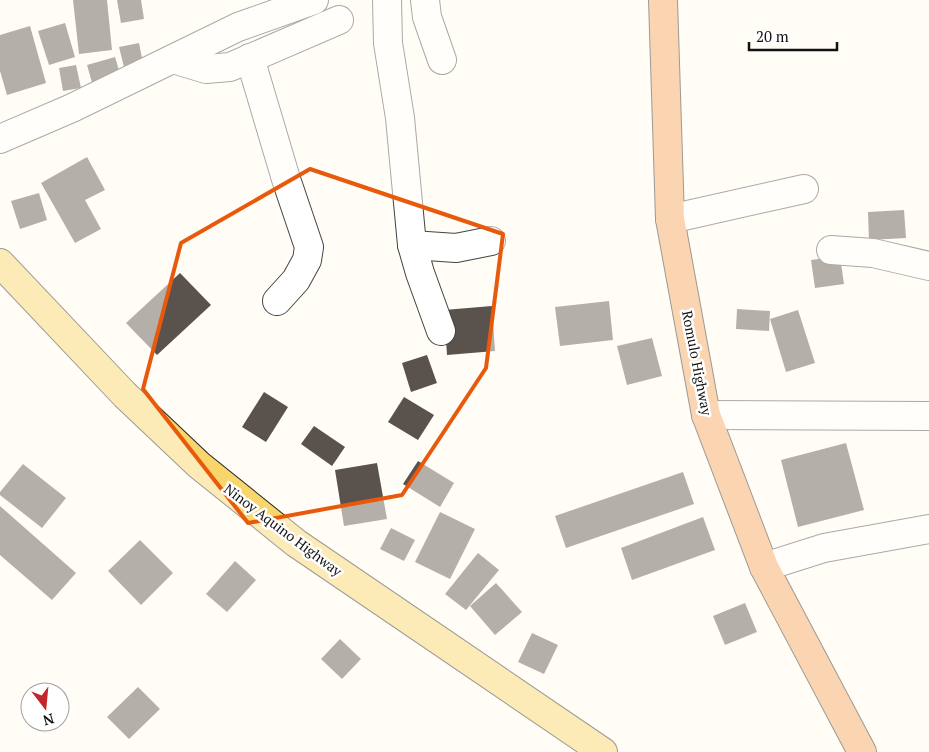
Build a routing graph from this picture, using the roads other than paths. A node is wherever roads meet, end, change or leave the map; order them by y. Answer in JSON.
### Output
{"nodes":[{"id":1,"x":245,"y":0,"type":"edge"},
{"id":2,"x":314,"y":0,"type":"edge"},
{"id":3,"x":387,"y":0,"type":"edge"},
{"id":4,"x":425,"y":0,"type":"edge"},
{"id":5,"x":663,"y":0,"type":"edge"},
{"id":6,"x":339,"y":20,"type":"dead end"},
{"id":7,"x":238,"y":27,"type":"junction"},
{"id":8,"x":250,"y":58,"type":"junction"},
{"id":9,"x":173,"y":59,"type":"junction"},
{"id":10,"x":442,"y":60,"type":"dead end"},
{"id":11,"x":0,"y":139,"type":"edge"},
{"id":12,"x":804,"y":188,"type":"dead end"},
{"id":13,"x":670,"y":219,"type":"junction"},
{"id":14,"x":491,"y":241,"type":"dead end"},
{"id":15,"x":412,"y":245,"type":"junction"},
{"id":16,"x":831,"y":250,"type":"dead end"},
{"id":17,"x":0,"y":264,"type":"edge"},
{"id":18,"x":929,"y":266,"type":"edge"},
{"id":19,"x":277,"y":301,"type":"dead end"},
{"id":20,"x":441,"y":331,"type":"dead end"},
{"id":21,"x":706,"y":416,"type":"junction"},
{"id":22,"x":929,"y":416,"type":"edge"},
{"id":23,"x":929,"y":529,"type":"edge"},
{"id":24,"x":764,"y":567,"type":"junction"},
{"id":25,"x":588,"y":748,"type":"edge"},
{"id":26,"x":862,"y":752,"type":"edge"}],
"edges":[{"from":1,"to":7,"type":"street"},
{"from":2,"to":7,"type":"street"},
{"from":3,"to":15,"type":"street"},
{"from":4,"to":10,"type":"street"},
{"from":5,"to":13,"type":"highway","name":"Romulo Highway"},
{"from":6,"to":8,"type":"street"},
{"from":7,"to":9,"type":"street"},
{"from":8,"to":9,"type":"street"},
{"from":8,"to":19,"type":"street"},
{"from":9,"to":11,"type":"street"},
{"from":12,"to":13,"type":"street"},
{"from":13,"to":21,"type":"highway","name":"Romulo Highway"},
{"from":14,"to":15,"type":"street"},
{"from":15,"to":20,"type":"street"},
{"from":16,"to":18,"type":"street"},
{"from":17,"to":25,"type":"main road","name":"Ninoy Aquino Highway"},
{"from":21,"to":22,"type":"street"},
{"from":21,"to":24,"type":"highway","name":"Romulo Highway"},
{"from":23,"to":24,"type":"street"},
{"from":24,"to":26,"type":"highway","name":"Romulo Highway"}]}
